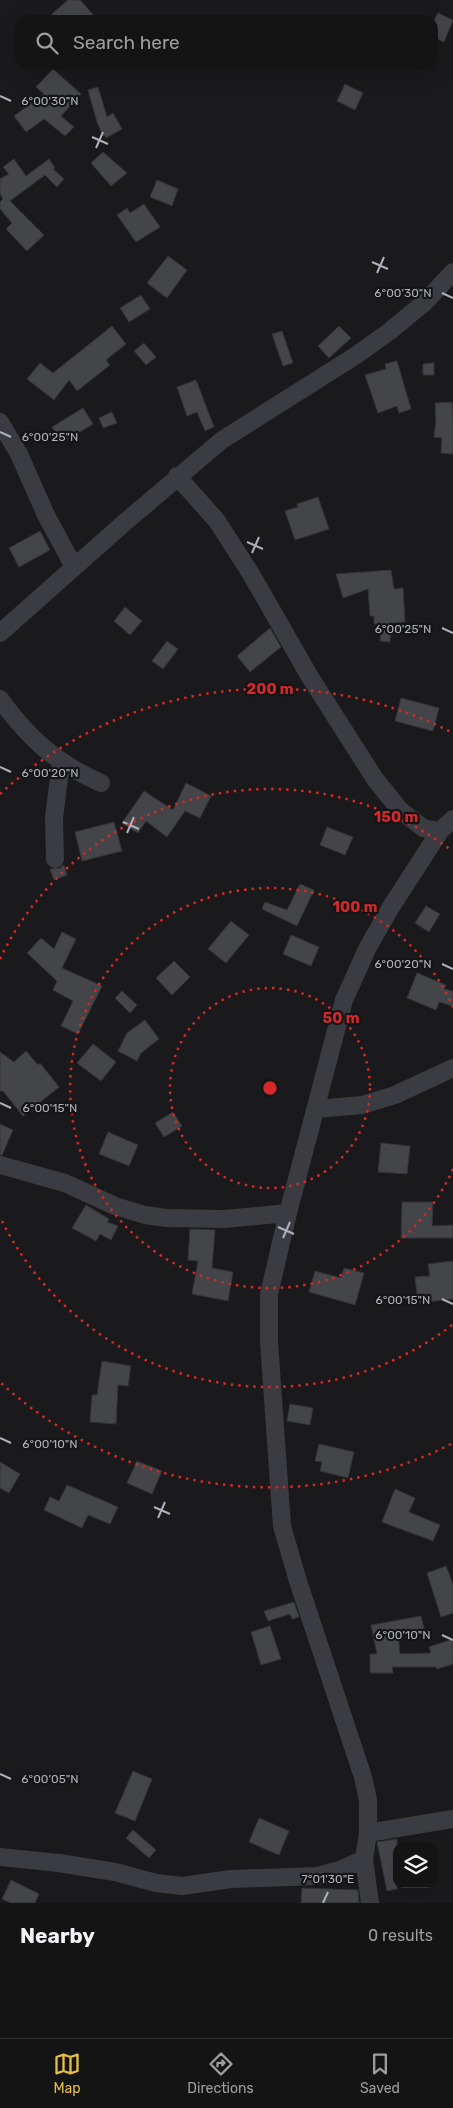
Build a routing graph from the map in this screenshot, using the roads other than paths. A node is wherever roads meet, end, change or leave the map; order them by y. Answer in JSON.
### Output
{"nodes":[{"id":1,"x":453,"y":272,"type":"edge"},
{"id":2,"x":0,"y":422,"type":"edge"},
{"id":3,"x":177,"y":476,"type":"junction"},
{"id":4,"x":74,"y":567,"type":"junction"},
{"id":5,"x":0,"y":633,"type":"edge"},
{"id":6,"x":0,"y":699,"type":"edge"},
{"id":7,"x":61,"y":762,"type":"junction"},
{"id":8,"x":102,"y":783,"type":"dead end"},
{"id":9,"x":453,"y":819,"type":"edge"},
{"id":10,"x":440,"y":831,"type":"junction"},
{"id":11,"x":56,"y":860,"type":"dead end"},
{"id":12,"x":453,"y":1068,"type":"edge"},
{"id":13,"x":316,"y":1109,"type":"junction"},
{"id":14,"x":0,"y":1165,"type":"edge"},
{"id":15,"x":288,"y":1213,"type":"junction"},
{"id":16,"x":453,"y":1820,"type":"edge"},
{"id":17,"x":368,"y":1833,"type":"junction"},
{"id":18,"x":0,"y":1857,"type":"edge"},
{"id":19,"x":364,"y":1859,"type":"junction"},
{"id":20,"x":370,"y":1903,"type":"edge"}],
"edges":[{"from":1,"to":3,"type":"street"},
{"from":2,"to":4,"type":"street"},
{"from":3,"to":4,"type":"street"},
{"from":3,"to":10,"type":"street"},
{"from":4,"to":5,"type":"street"},
{"from":6,"to":7,"type":"street"},
{"from":7,"to":8,"type":"street"},
{"from":7,"to":11,"type":"street"},
{"from":9,"to":10,"type":"street"},
{"from":10,"to":13,"type":"street"},
{"from":12,"to":13,"type":"street"},
{"from":13,"to":15,"type":"street"},
{"from":14,"to":15,"type":"street"},
{"from":15,"to":17,"type":"street"},
{"from":16,"to":17,"type":"street"},
{"from":17,"to":19,"type":"street"},
{"from":18,"to":19,"type":"street"},
{"from":19,"to":20,"type":"street"}]}
